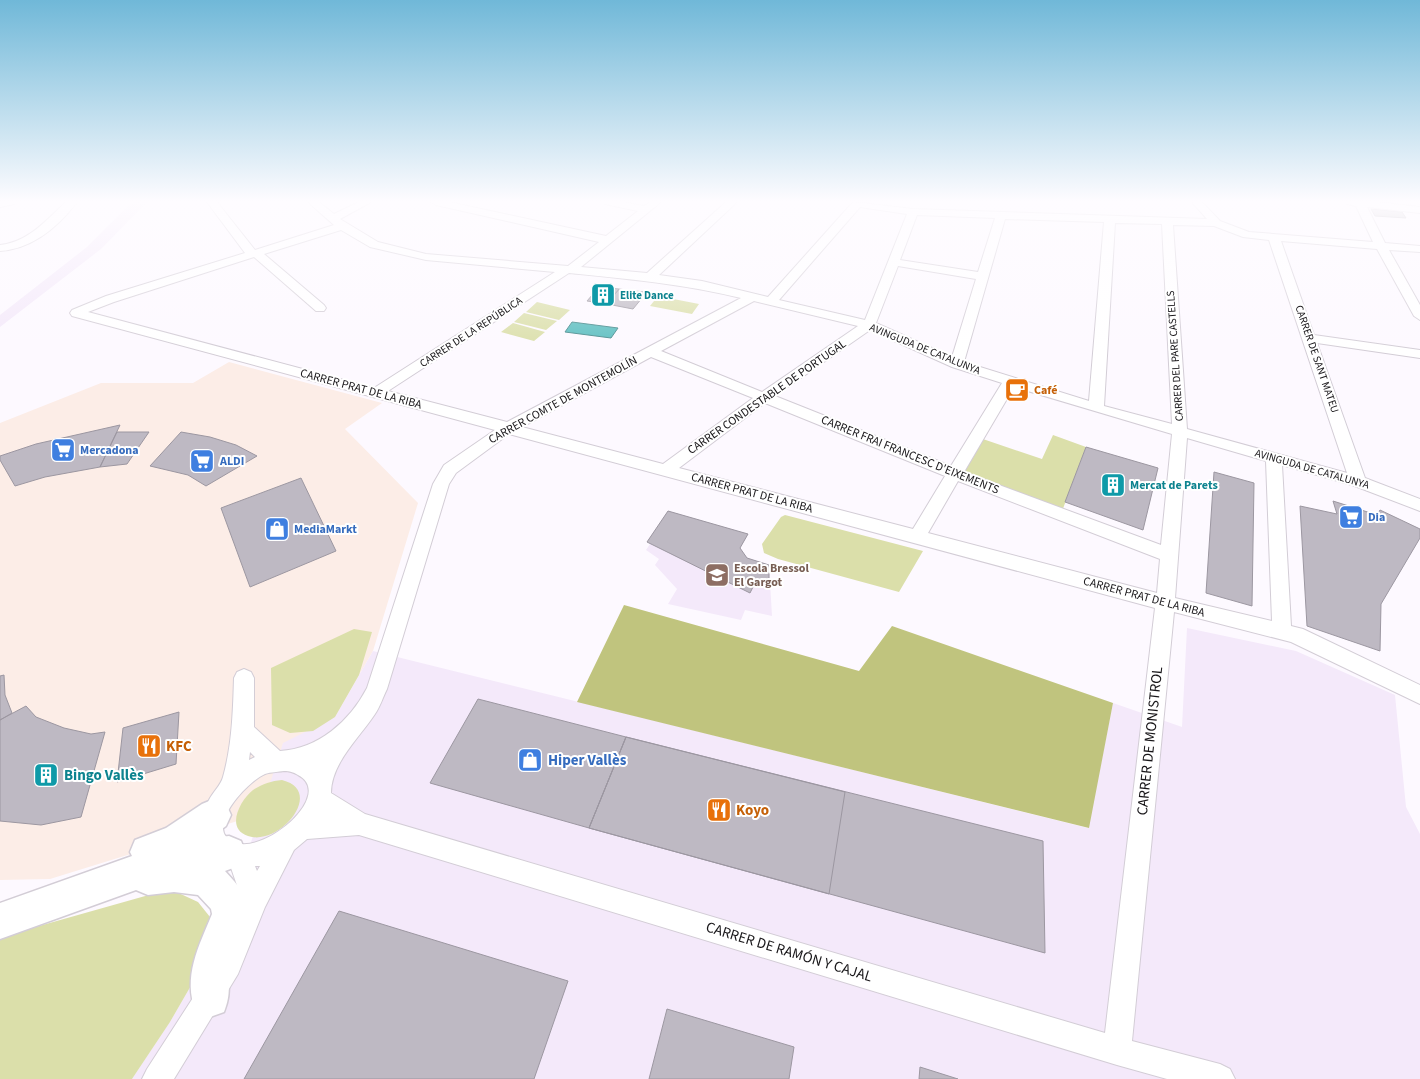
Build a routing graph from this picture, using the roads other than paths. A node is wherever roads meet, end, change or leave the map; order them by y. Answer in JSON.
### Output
{"nodes":[{"id":1,"x":258,"y":252,"type":"edge"},
{"id":2,"x":406,"y":252,"type":"edge"},
{"id":3,"x":591,"y":252,"type":"edge"},
{"id":4,"x":678,"y":252,"type":"edge"},
{"id":5,"x":814,"y":252,"type":"edge"},
{"id":6,"x":897,"y":252,"type":"edge"},
{"id":7,"x":990,"y":252,"type":"edge"},
{"id":8,"x":1108,"y":252,"type":"edge"},
{"id":9,"x":1169,"y":252,"type":"edge"},
{"id":10,"x":1279,"y":252,"type":"edge"},
{"id":11,"x":1385,"y":252,"type":"edge"},
{"id":12,"x":254,"y":254,"type":"junction"},
{"id":13,"x":893,"y":262,"type":"junction"},
{"id":14,"x":568,"y":270,"type":"junction"},
{"id":15,"x":983,"y":276,"type":"junction"},
{"id":16,"x":650,"y":278,"type":"junction"},
{"id":17,"x":752,"y":297,"type":"junction"},
{"id":18,"x":772,"y":300,"type":"junction"},
{"id":19,"x":320,"y":308,"type":"dead end"},
{"id":20,"x":1420,"y":316,"type":"edge"},
{"id":21,"x":869,"y":325,"type":"junction"},
{"id":22,"x":1310,"y":338,"type":"junction"},
{"id":23,"x":650,"y":352,"type":"junction"},
{"id":24,"x":1420,"y":354,"type":"edge"},
{"id":25,"x":957,"y":364,"type":"junction"},
{"id":26,"x":1010,"y":381,"type":"junction"},
{"id":27,"x":376,"y":394,"type":"junction"},
{"id":28,"x":764,"y":397,"type":"junction"},
{"id":29,"x":1096,"y":408,"type":"junction"},
{"id":30,"x":506,"y":429,"type":"junction"},
{"id":31,"x":1180,"y":431,"type":"junction"},
{"id":32,"x":1274,"y":457,"type":"junction"},
{"id":33,"x":665,"y":470,"type":"junction"},
{"id":34,"x":955,"y":474,"type":"junction"},
{"id":35,"x":1358,"y":481,"type":"junction"},
{"id":36,"x":1420,"y":505,"type":"edge"},
{"id":37,"x":918,"y":537,"type":"junction"},
{"id":38,"x":1169,"y":555,"type":"junction"},
{"id":39,"x":1165,"y":603,"type":"junction"},
{"id":40,"x":1282,"y":632,"type":"junction"},
{"id":41,"x":244,"y":678,"type":"dead end"},
{"id":42,"x":1420,"y":695,"type":"edge"},
{"id":43,"x":243,"y":730,"type":"junction"},
{"id":44,"x":343,"y":737,"type":"junction"},
{"id":45,"x":284,"y":761,"type":"junction"},
{"id":46,"x":233,"y":784,"type":"junction"},
{"id":47,"x":319,"y":791,"type":"junction"},
{"id":48,"x":214,"y":815,"type":"junction"},
{"id":49,"x":359,"y":824,"type":"junction"},
{"id":50,"x":303,"y":828,"type":"junction"},
{"id":51,"x":284,"y":844,"type":"junction"},
{"id":52,"x":234,"y":854,"type":"junction"},
{"id":53,"x":104,"y":884,"type":"junction"},
{"id":54,"x":255,"y":900,"type":"junction"},
{"id":55,"x":0,"y":902,"type":"edge"},
{"id":56,"x":0,"y":921,"type":"edge"},
{"id":57,"x":210,"y":998,"type":"junction"},
{"id":58,"x":1117,"y":1051,"type":"junction"},
{"id":59,"x":157,"y":1079,"type":"edge"},
{"id":60,"x":1220,"y":1079,"type":"edge"}],
"edges":[{"from":1,"to":12,"type":"street"},
{"from":2,"to":14,"type":"street","name":"AVINGUDA DE CATALUNYA"},
{"from":3,"to":14,"type":"street","name":"CARRER DE LA REPÚBLICA"},
{"from":4,"to":16,"type":"street"},
{"from":5,"to":18,"type":"street"},
{"from":6,"to":13,"type":"street"},
{"from":7,"to":15,"type":"street"},
{"from":8,"to":29,"type":"street"},
{"from":9,"to":31,"type":"street","name":"CARRER DEL PARE CASTELLS"},
{"from":10,"to":22,"type":"street","name":"CARRER DE SANT MATEU"},
{"from":11,"to":20,"type":"street"},
{"from":12,"to":19,"type":"street"},
{"from":12,"to":27,"type":"street","name":"CARRER PRAT DE LA RIBA"},
{"from":13,"to":15,"type":"street"},
{"from":13,"to":21,"type":"street"},
{"from":14,"to":16,"type":"street","name":"AVINGUDA DE CATALUNYA"},
{"from":14,"to":27,"type":"street","name":"CARRER DE LA REPÚBLICA"},
{"from":15,"to":25,"type":"street"},
{"from":16,"to":17,"type":"street","name":"AVINGUDA DE CATALUNYA"},
{"from":17,"to":18,"type":"street","name":"AVINGUDA DE CATALUNYA"},
{"from":17,"to":23,"type":"street","name":"CARRER COMTE DE MONTEMOLÍN"},
{"from":18,"to":21,"type":"street","name":"AVINGUDA DE CATALUNYA"},
{"from":21,"to":25,"type":"street","name":"AVINGUDA DE CATALUNYA"},
{"from":21,"to":28,"type":"street","name":"CARRER CONDESTABLE DE PORTUGAL"},
{"from":22,"to":24,"type":"street"},
{"from":22,"to":35,"type":"street","name":"CARRER DE SANT MATEU"},
{"from":23,"to":28,"type":"street","name":"CARRER FRAI FRANCESC D'EIXEMENTS"},
{"from":23,"to":30,"type":"street","name":"CARRER COMTE DE MONTEMOLÍN"},
{"from":25,"to":26,"type":"street","name":"AVINGUDA DE CATALUNYA"},
{"from":26,"to":29,"type":"street","name":"AVINGUDA DE CATALUNYA"},
{"from":26,"to":34,"type":"street"},
{"from":27,"to":30,"type":"street","name":"CARRER PRAT DE LA RIBA"},
{"from":28,"to":33,"type":"street","name":"CARRER CONDESTABLE DE PORTUGAL"},
{"from":28,"to":34,"type":"street","name":"CARRER FRAI FRANCESC D'EIXEMENTS"},
{"from":29,"to":31,"type":"street","name":"AVINGUDA DE CATALUNYA"},
{"from":30,"to":33,"type":"street","name":"CARRER PRAT DE LA RIBA"},
{"from":30,"to":44,"type":"street","name":"CARRER COMTE DE MONTEMOLÍN"},
{"from":31,"to":32,"type":"street","name":"AVINGUDA DE CATALUNYA"},
{"from":31,"to":38,"type":"street","name":"CARRER DE MONISTROL"},
{"from":32,"to":35,"type":"street","name":"AVINGUDA DE CATALUNYA"},
{"from":32,"to":40,"type":"street"},
{"from":33,"to":37,"type":"street","name":"CARRER PRAT DE LA RIBA"},
{"from":34,"to":37,"type":"street"},
{"from":34,"to":38,"type":"street","name":"CARRER FRAI FRANCESC D'EIXEMENTS"},
{"from":35,"to":36,"type":"street","name":"AVINGUDA DE CATALUNYA"},
{"from":37,"to":39,"type":"street","name":"CARRER PRAT DE LA RIBA"},
{"from":38,"to":39,"type":"street","name":"CARRER DE MONISTROL"},
{"from":39,"to":40,"type":"street","name":"CARRER PRAT DE LA RIBA"},
{"from":39,"to":58,"type":"street","name":"CARRER DE MONISTROL"},
{"from":40,"to":42,"type":"street","name":"CARRER PRAT DE LA RIBA"},
{"from":41,"to":43,"type":"street"},
{"from":43,"to":45,"type":"street"},
{"from":43,"to":46,"type":"street"},
{"from":44,"to":45,"type":"street","name":"CARRER COMTE DE MONTEMOLÍN"},
{"from":44,"to":47,"type":"street","name":"CARRER COMTE DE MONTEMOLÍN"},
{"from":45,"to":46,"type":"street"},
{"from":45,"to":47,"type":"street"},
{"from":46,"to":48,"type":"street"},
{"from":47,"to":49,"type":"street","name":"CARRER DE RAMÓN Y CAJAL"},
{"from":47,"to":50,"type":"street"},
{"from":48,"to":52,"type":"street"},
{"from":48,"to":55,"type":"highway"},
{"from":49,"to":50,"type":"street","name":"CARRER DE RAMÓN Y CAJAL"},
{"from":49,"to":58,"type":"street","name":"CARRER DE RAMÓN Y CAJAL"},
{"from":50,"to":51,"type":"street"},
{"from":51,"to":52,"type":"street"},
{"from":51,"to":54,"type":"street"},
{"from":52,"to":53,"type":"highway"},
{"from":52,"to":54,"type":"street"},
{"from":53,"to":56,"type":"highway"},
{"from":53,"to":57,"type":"highway"},
{"from":54,"to":57,"type":"street"},
{"from":57,"to":59,"type":"street"},
{"from":58,"to":60,"type":"street","name":"CARRER DE RAMÓN Y CAJAL"}]}
